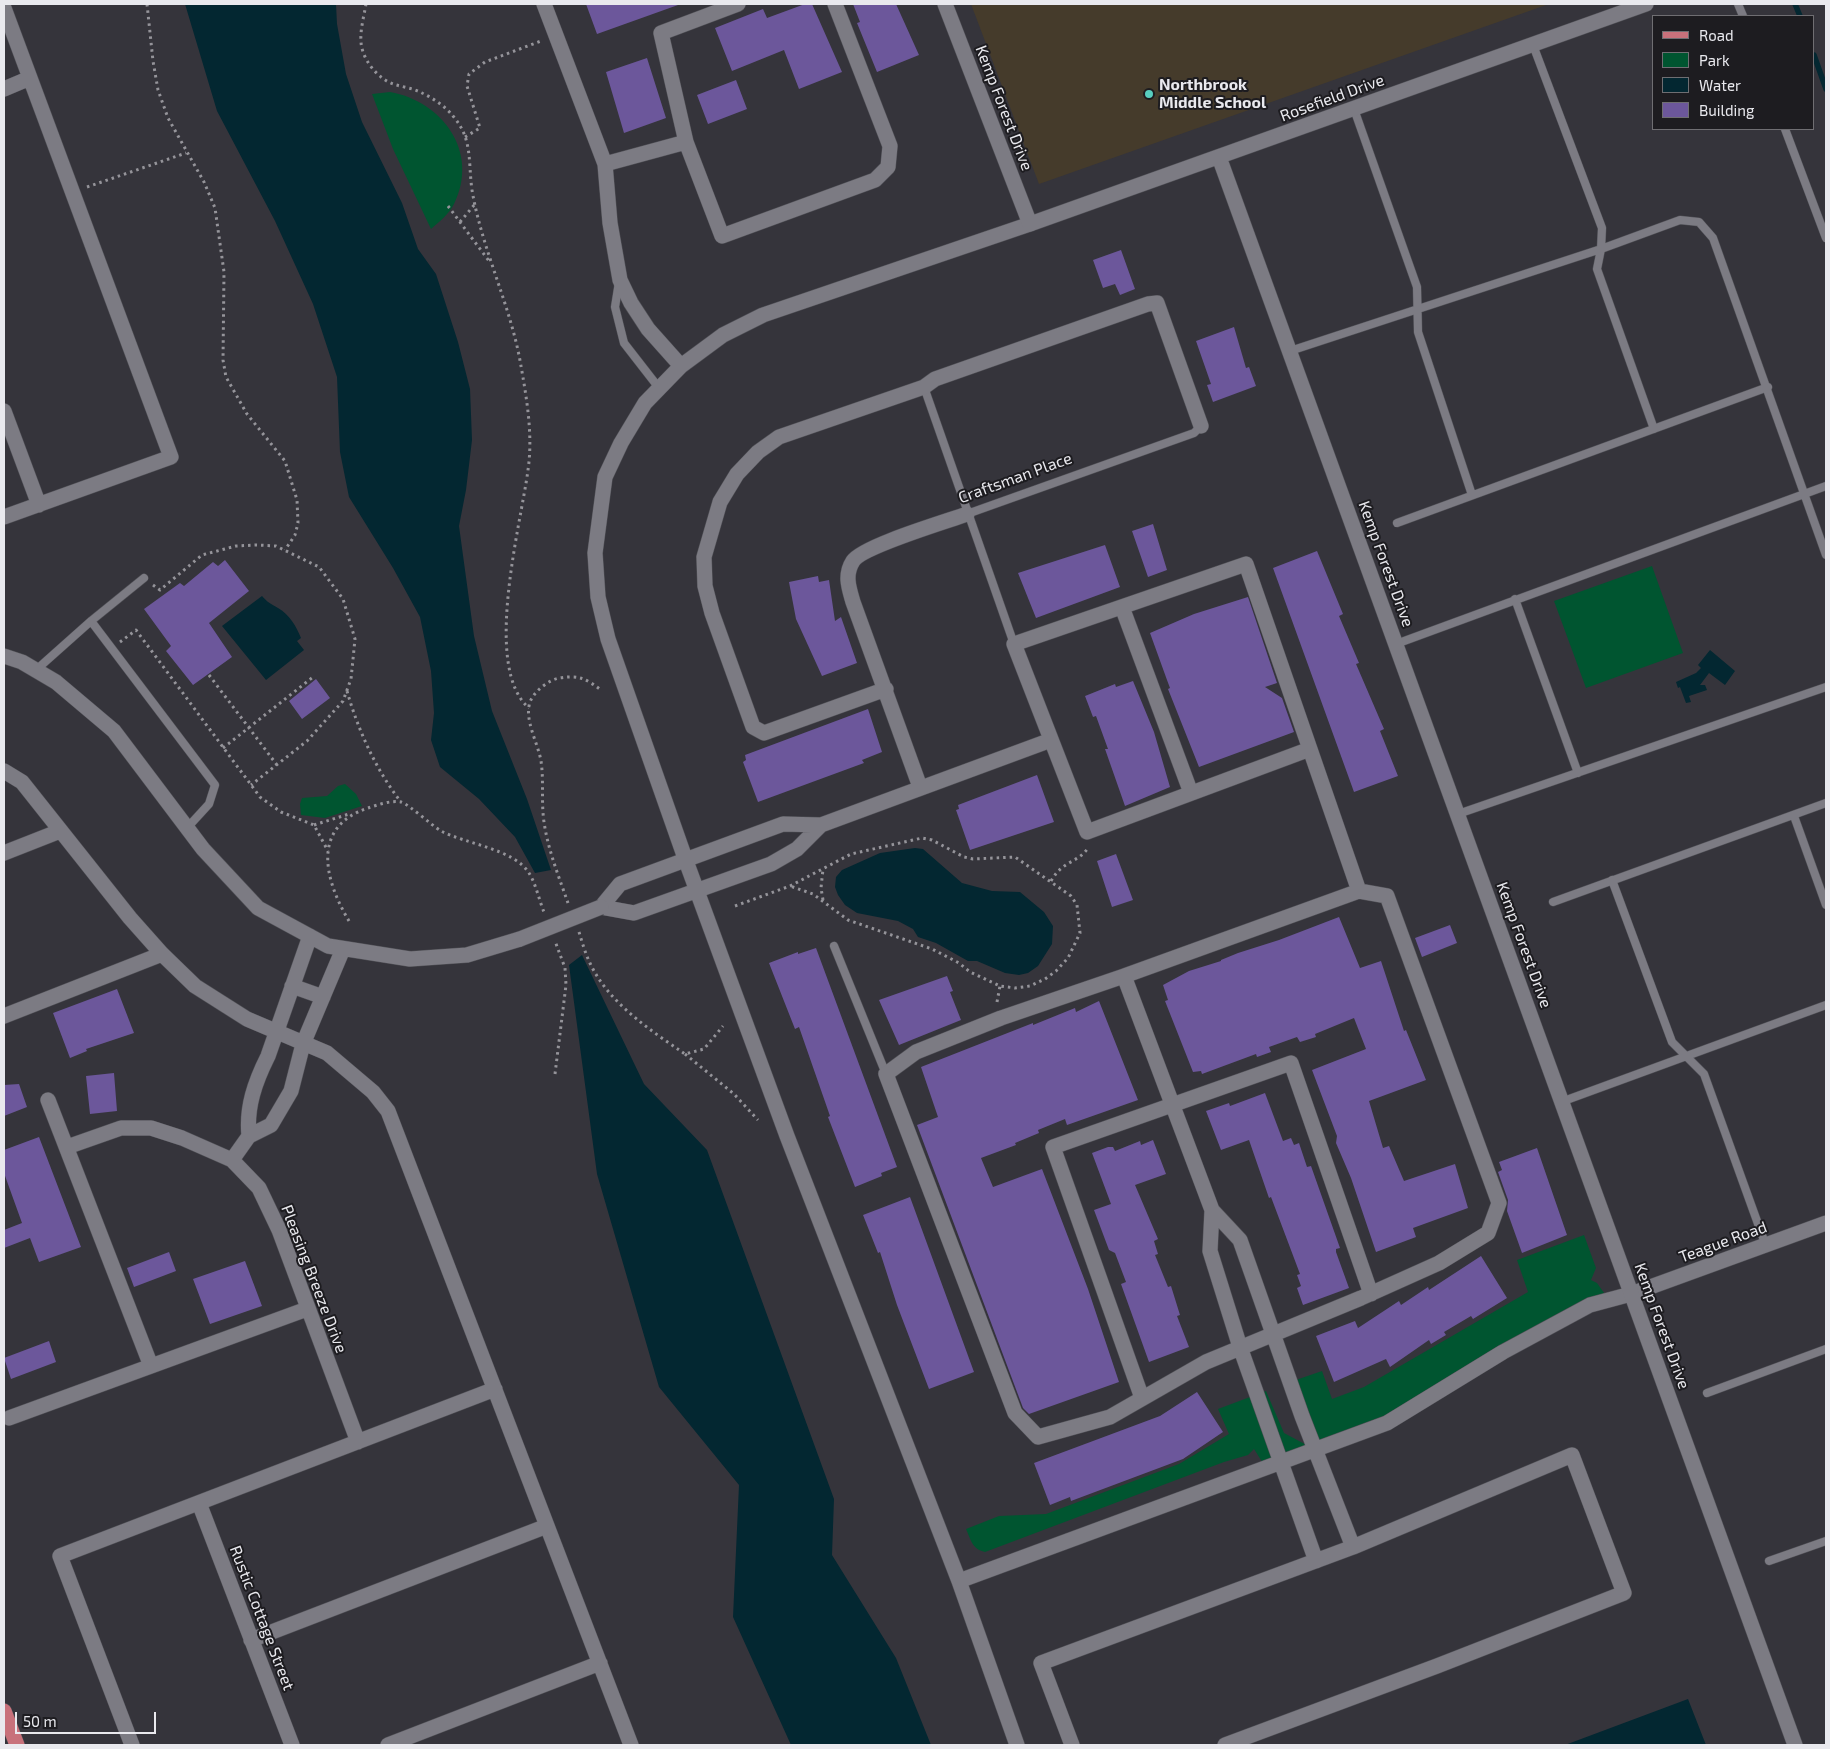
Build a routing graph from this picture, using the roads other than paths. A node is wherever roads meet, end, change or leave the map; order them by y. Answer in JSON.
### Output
{"nodes":[{"id":1,"x":544,"y":4,"type":"edge"},
{"id":2,"x":738,"y":4,"type":"edge"},
{"id":3,"x":835,"y":4,"type":"edge"},
{"id":4,"x":945,"y":4,"type":"edge"},
{"id":5,"x":1646,"y":4,"type":"edge"},
{"id":6,"x":4,"y":8,"type":"edge"},
{"id":7,"x":1533,"y":45,"type":"junction"},
{"id":8,"x":30,"y":78,"type":"junction"},
{"id":9,"x":4,"y":89,"type":"edge"},
{"id":10,"x":1354,"y":109,"type":"junction"},
{"id":11,"x":1785,"y":130,"type":"edge"},
{"id":12,"x":686,"y":142,"type":"junction"},
{"id":13,"x":1219,"y":157,"type":"junction"},
{"id":14,"x":604,"y":164,"type":"junction"},
{"id":15,"x":1030,"y":224,"type":"junction"},
{"id":16,"x":1826,"y":238,"type":"edge"},
{"id":17,"x":1601,"y":249,"type":"junction"},
{"id":18,"x":620,"y":280,"type":"junction"},
{"id":19,"x":1419,"y":309,"type":"junction"},
{"id":20,"x":1290,"y":351,"type":"junction"},
{"id":21,"x":681,"y":366,"type":"junction"},
{"id":22,"x":924,"y":387,"type":"junction"},
{"id":23,"x":659,"y":388,"type":"junction"},
{"id":24,"x":1768,"y":388,"type":"junction"},
{"id":25,"x":4,"y":411,"type":"edge"},
{"id":26,"x":1201,"y":426,"type":"joint"},
{"id":27,"x":1654,"y":429,"type":"junction"},
{"id":28,"x":1826,"y":486,"type":"edge"},
{"id":29,"x":1805,"y":494,"type":"junction"},
{"id":30,"x":1472,"y":495,"type":"junction"},
{"id":31,"x":39,"y":505,"type":"junction"},
{"id":32,"x":967,"y":514,"type":"junction"},
{"id":33,"x":4,"y":517,"type":"edge"},
{"id":34,"x":1398,"y":523,"type":"dead end"},
{"id":35,"x":1826,"y":555,"type":"edge"},
{"id":36,"x":144,"y":578,"type":"road end"},
{"id":37,"x":1515,"y":599,"type":"junction"},
{"id":38,"x":1122,"y":606,"type":"junction"},
{"id":39,"x":90,"y":621,"type":"junction"},
{"id":40,"x":1014,"y":644,"type":"junction"},
{"id":41,"x":1396,"y":644,"type":"junction"},
{"id":42,"x":4,"y":656,"type":"edge"},
{"id":43,"x":36,"y":670,"type":"junction"},
{"id":44,"x":1826,"y":686,"type":"edge"},
{"id":45,"x":886,"y":689,"type":"junction"},
{"id":46,"x":1051,"y":740,"type":"junction"},
{"id":47,"x":1310,"y":749,"type":"junction"},
{"id":48,"x":4,"y":771,"type":"edge"},
{"id":49,"x":1578,"y":773,"type":"junction"},
{"id":50,"x":920,"y":787,"type":"junction"},
{"id":51,"x":1190,"y":793,"type":"junction"},
{"id":52,"x":1826,"y":803,"type":"edge"},
{"id":53,"x":1458,"y":814,"type":"junction"},
{"id":54,"x":1794,"y":816,"type":"junction"},
{"id":55,"x":821,"y":825,"type":"junction"},
{"id":56,"x":187,"y":828,"type":"junction"},
{"id":57,"x":60,"y":831,"type":"junction"},
{"id":58,"x":4,"y":853,"type":"edge"},
{"id":59,"x":686,"y":860,"type":"junction"},
{"id":60,"x":1612,"y":880,"type":"junction"},
{"id":61,"x":697,"y":891,"type":"junction"},
{"id":62,"x":1359,"y":891,"type":"junction"},
{"id":63,"x":1553,"y":902,"type":"dead end"},
{"id":64,"x":1826,"y":905,"type":"edge"},
{"id":65,"x":601,"y":907,"type":"junction"},
{"id":66,"x":310,"y":936,"type":"junction"},
{"id":67,"x":834,"y":946,"type":"dead end"},
{"id":68,"x":343,"y":948,"type":"junction"},
{"id":69,"x":162,"y":954,"type":"junction"},
{"id":70,"x":1124,"y":976,"type":"junction"},
{"id":71,"x":292,"y":986,"type":"junction"},
{"id":72,"x":323,"y":997,"type":"junction"},
{"id":73,"x":1826,"y":1005,"type":"edge"},
{"id":74,"x":4,"y":1016,"type":"edge"},
{"id":75,"x":276,"y":1033,"type":"junction"},
{"id":76,"x":303,"y":1044,"type":"junction"},
{"id":77,"x":1687,"y":1057,"type":"junction"},
{"id":78,"x":886,"y":1074,"type":"junction"},
{"id":79,"x":48,"y":1100,"type":"dead end"},
{"id":80,"x":1561,"y":1102,"type":"junction"},
{"id":81,"x":1173,"y":1105,"type":"junction"},
{"id":82,"x":249,"y":1136,"type":"junction"},
{"id":83,"x":67,"y":1147,"type":"junction"},
{"id":84,"x":232,"y":1160,"type":"junction"},
{"id":85,"x":1212,"y":1210,"type":"junction"},
{"id":86,"x":1826,"y":1223,"type":"edge"},
{"id":87,"x":1766,"y":1246,"type":"junction"},
{"id":88,"x":1371,"y":1294,"type":"junction"},
{"id":89,"x":1631,"y":1294,"type":"junction"},
{"id":90,"x":307,"y":1308,"type":"junction"},
{"id":91,"x":1273,"y":1335,"type":"junction"},
{"id":92,"x":1240,"y":1347,"type":"junction"},
{"id":93,"x":1826,"y":1349,"type":"edge"},
{"id":94,"x":151,"y":1366,"type":"junction"},
{"id":95,"x":495,"y":1389,"type":"junction"},
{"id":96,"x":1707,"y":1392,"type":"dead end"},
{"id":97,"x":1142,"y":1398,"type":"junction"},
{"id":98,"x":5,"y":1414,"type":"edge"},
{"id":99,"x":358,"y":1442,"type":"junction"},
{"id":100,"x":1315,"y":1450,"type":"junction"},
{"id":101,"x":1281,"y":1463,"type":"junction"},
{"id":102,"x":199,"y":1503,"type":"junction"},
{"id":103,"x":547,"y":1526,"type":"junction"},
{"id":104,"x":1826,"y":1540,"type":"edge"},
{"id":105,"x":1353,"y":1547,"type":"junction"},
{"id":106,"x":1316,"y":1561,"type":"junction"},
{"id":107,"x":1769,"y":1561,"type":"dead end"},
{"id":108,"x":959,"y":1581,"type":"junction"},
{"id":109,"x":251,"y":1640,"type":"junction"},
{"id":110,"x":600,"y":1663,"type":"junction"},
{"id":111,"x":4,"y":1711,"type":"edge"},
{"id":112,"x":17,"y":1745,"type":"edge"},
{"id":113,"x":132,"y":1745,"type":"edge"},
{"id":114,"x":292,"y":1745,"type":"edge"},
{"id":115,"x":388,"y":1745,"type":"edge"},
{"id":116,"x":631,"y":1745,"type":"edge"},
{"id":117,"x":1017,"y":1745,"type":"edge"},
{"id":118,"x":1072,"y":1745,"type":"edge"},
{"id":119,"x":1225,"y":1745,"type":"edge"},
{"id":120,"x":1795,"y":1745,"type":"edge"}],
"edges":[{"from":1,"to":14,"type":"street"},
{"from":2,"to":12,"type":"street"},
{"from":3,"to":12,"type":"street"},
{"from":4,"to":15,"type":"street","name":"Kemp Forest Drive"},
{"from":5,"to":7,"type":"street","name":"Rosefield Drive"},
{"from":6,"to":8,"type":"street"},
{"from":7,"to":10,"type":"street","name":"Rosefield Drive"},
{"from":7,"to":17,"type":"lane"},
{"from":8,"to":9,"type":"street"},
{"from":8,"to":31,"type":"street"},
{"from":10,"to":13,"type":"street","name":"Rosefield Drive"},
{"from":10,"to":19,"type":"lane"},
{"from":11,"to":16,"type":"lane"},
{"from":12,"to":14,"type":"street"},
{"from":13,"to":15,"type":"street","name":"Rosefield Drive"},
{"from":13,"to":20,"type":"street","name":"Kemp Forest Drive"},
{"from":14,"to":18,"type":"street"},
{"from":15,"to":21,"type":"street","name":"Rosefield Drive"},
{"from":17,"to":19,"type":"lane"},
{"from":17,"to":24,"type":"lane"},
{"from":17,"to":27,"type":"lane"},
{"from":18,"to":21,"type":"street"},
{"from":18,"to":23,"type":"lane"},
{"from":19,"to":20,"type":"lane"},
{"from":19,"to":30,"type":"lane"},
{"from":20,"to":41,"type":"street","name":"Kemp Forest Drive"},
{"from":21,"to":23,"type":"street","name":"Rosefield Drive"},
{"from":22,"to":26,"type":"street"},
{"from":22,"to":32,"type":"lane"},
{"from":22,"to":45,"type":"street"},
{"from":23,"to":59,"type":"street","name":"Rosefield Drive"},
{"from":24,"to":27,"type":"lane"},
{"from":24,"to":29,"type":"lane"},
{"from":25,"to":31,"type":"street"},
{"from":26,"to":32,"type":"lane","name":"Craftsman Place"},
{"from":27,"to":30,"type":"lane"},
{"from":28,"to":29,"type":"lane"},
{"from":29,"to":35,"type":"lane"},
{"from":29,"to":37,"type":"lane"},
{"from":30,"to":34,"type":"lane"},
{"from":31,"to":33,"type":"street"},
{"from":32,"to":40,"type":"lane"},
{"from":32,"to":45,"type":"street","name":"Craftsman Place"},
{"from":36,"to":39,"type":"lane"},
{"from":37,"to":41,"type":"lane"},
{"from":37,"to":49,"type":"lane"},
{"from":38,"to":40,"type":"street"},
{"from":38,"to":47,"type":"street"},
{"from":38,"to":51,"type":"street"},
{"from":39,"to":43,"type":"lane"},
{"from":39,"to":56,"type":"lane"},
{"from":40,"to":46,"type":"street"},
{"from":41,"to":53,"type":"street","name":"Kemp Forest Drive"},
{"from":42,"to":43,"type":"street"},
{"from":43,"to":56,"type":"street"},
{"from":44,"to":49,"type":"lane"},
{"from":45,"to":50,"type":"street"},
{"from":46,"to":50,"type":"street"},
{"from":46,"to":51,"type":"street"},
{"from":47,"to":51,"type":"street"},
{"from":47,"to":62,"type":"street"},
{"from":48,"to":57,"type":"street"},
{"from":49,"to":53,"type":"lane"},
{"from":50,"to":55,"type":"street"},
{"from":52,"to":54,"type":"lane"},
{"from":53,"to":80,"type":"street","name":"Kemp Forest Drive"},
{"from":54,"to":60,"type":"lane"},
{"from":54,"to":64,"type":"lane"},
{"from":55,"to":59,"type":"street"},
{"from":55,"to":61,"type":"street"},
{"from":56,"to":66,"type":"street"},
{"from":57,"to":58,"type":"street"},
{"from":57,"to":69,"type":"street"},
{"from":59,"to":61,"type":"street","name":"Rosefield Drive"},
{"from":59,"to":65,"type":"street"},
{"from":60,"to":63,"type":"lane"},
{"from":60,"to":77,"type":"lane"},
{"from":61,"to":65,"type":"street"},
{"from":61,"to":108,"type":"street","name":"Rosefield Drive"},
{"from":62,"to":70,"type":"street"},
{"from":62,"to":88,"type":"street"},
{"from":65,"to":68,"type":"street","bridge":true},
{"from":66,"to":68,"type":"street"},
{"from":66,"to":71,"type":"street"},
{"from":67,"to":78,"type":"lane"},
{"from":68,"to":72,"type":"street"},
{"from":69,"to":74,"type":"street"},
{"from":69,"to":75,"type":"street"},
{"from":70,"to":78,"type":"street"},
{"from":70,"to":81,"type":"street"},
{"from":71,"to":72,"type":"street"},
{"from":71,"to":75,"type":"street"},
{"from":72,"to":76,"type":"street"},
{"from":73,"to":77,"type":"lane"},
{"from":75,"to":76,"type":"street"},
{"from":75,"to":82,"type":"street"},
{"from":76,"to":82,"type":"street"},
{"from":76,"to":95,"type":"street"},
{"from":77,"to":80,"type":"lane"},
{"from":77,"to":87,"type":"lane"},
{"from":78,"to":97,"type":"street"},
{"from":79,"to":83,"type":"street"},
{"from":80,"to":89,"type":"street","name":"Kemp Forest Drive"},
{"from":81,"to":85,"type":"street"},
{"from":81,"to":88,"type":"street"},
{"from":81,"to":97,"type":"street"},
{"from":82,"to":84,"type":"street"},
{"from":83,"to":84,"type":"street","name":"Pleasing Breeze Drive"},
{"from":83,"to":94,"type":"street"},
{"from":84,"to":90,"type":"street","name":"Pleasing Breeze Drive"},
{"from":85,"to":91,"type":"street"},
{"from":85,"to":92,"type":"street"},
{"from":86,"to":87,"type":"street","name":"Teague Road"},
{"from":87,"to":89,"type":"street","name":"Teague Road"},
{"from":88,"to":91,"type":"street"},
{"from":89,"to":100,"type":"street","name":"Teague Road"},
{"from":89,"to":120,"type":"street","name":"Kemp Forest Drive"},
{"from":90,"to":94,"type":"street"},
{"from":90,"to":99,"type":"street","name":"Pleasing Breeze Drive"},
{"from":91,"to":92,"type":"street"},
{"from":91,"to":100,"type":"street"},
{"from":92,"to":97,"type":"street"},
{"from":92,"to":101,"type":"street"},
{"from":93,"to":96,"type":"lane"},
{"from":94,"to":98,"type":"street"},
{"from":95,"to":99,"type":"street"},
{"from":95,"to":103,"type":"street"},
{"from":99,"to":102,"type":"street"},
{"from":100,"to":101,"type":"street","name":"Teague Road"},
{"from":100,"to":105,"type":"street"},
{"from":101,"to":106,"type":"street"},
{"from":101,"to":108,"type":"street","name":"Teague Road"},
{"from":102,"to":109,"type":"street","name":"Rustic Cottage Street"},
{"from":102,"to":113,"type":"street"},
{"from":103,"to":109,"type":"street"},
{"from":103,"to":110,"type":"street"},
{"from":104,"to":107,"type":"lane"},
{"from":105,"to":106,"type":"street"},
{"from":105,"to":119,"type":"street"},
{"from":106,"to":118,"type":"street"},
{"from":108,"to":117,"type":"street","name":"Rosefield Drive"},
{"from":109,"to":114,"type":"street","name":"Rustic Cottage Street"},
{"from":110,"to":115,"type":"street"},
{"from":110,"to":116,"type":"street"},
{"from":111,"to":112,"type":"main road"}]}
